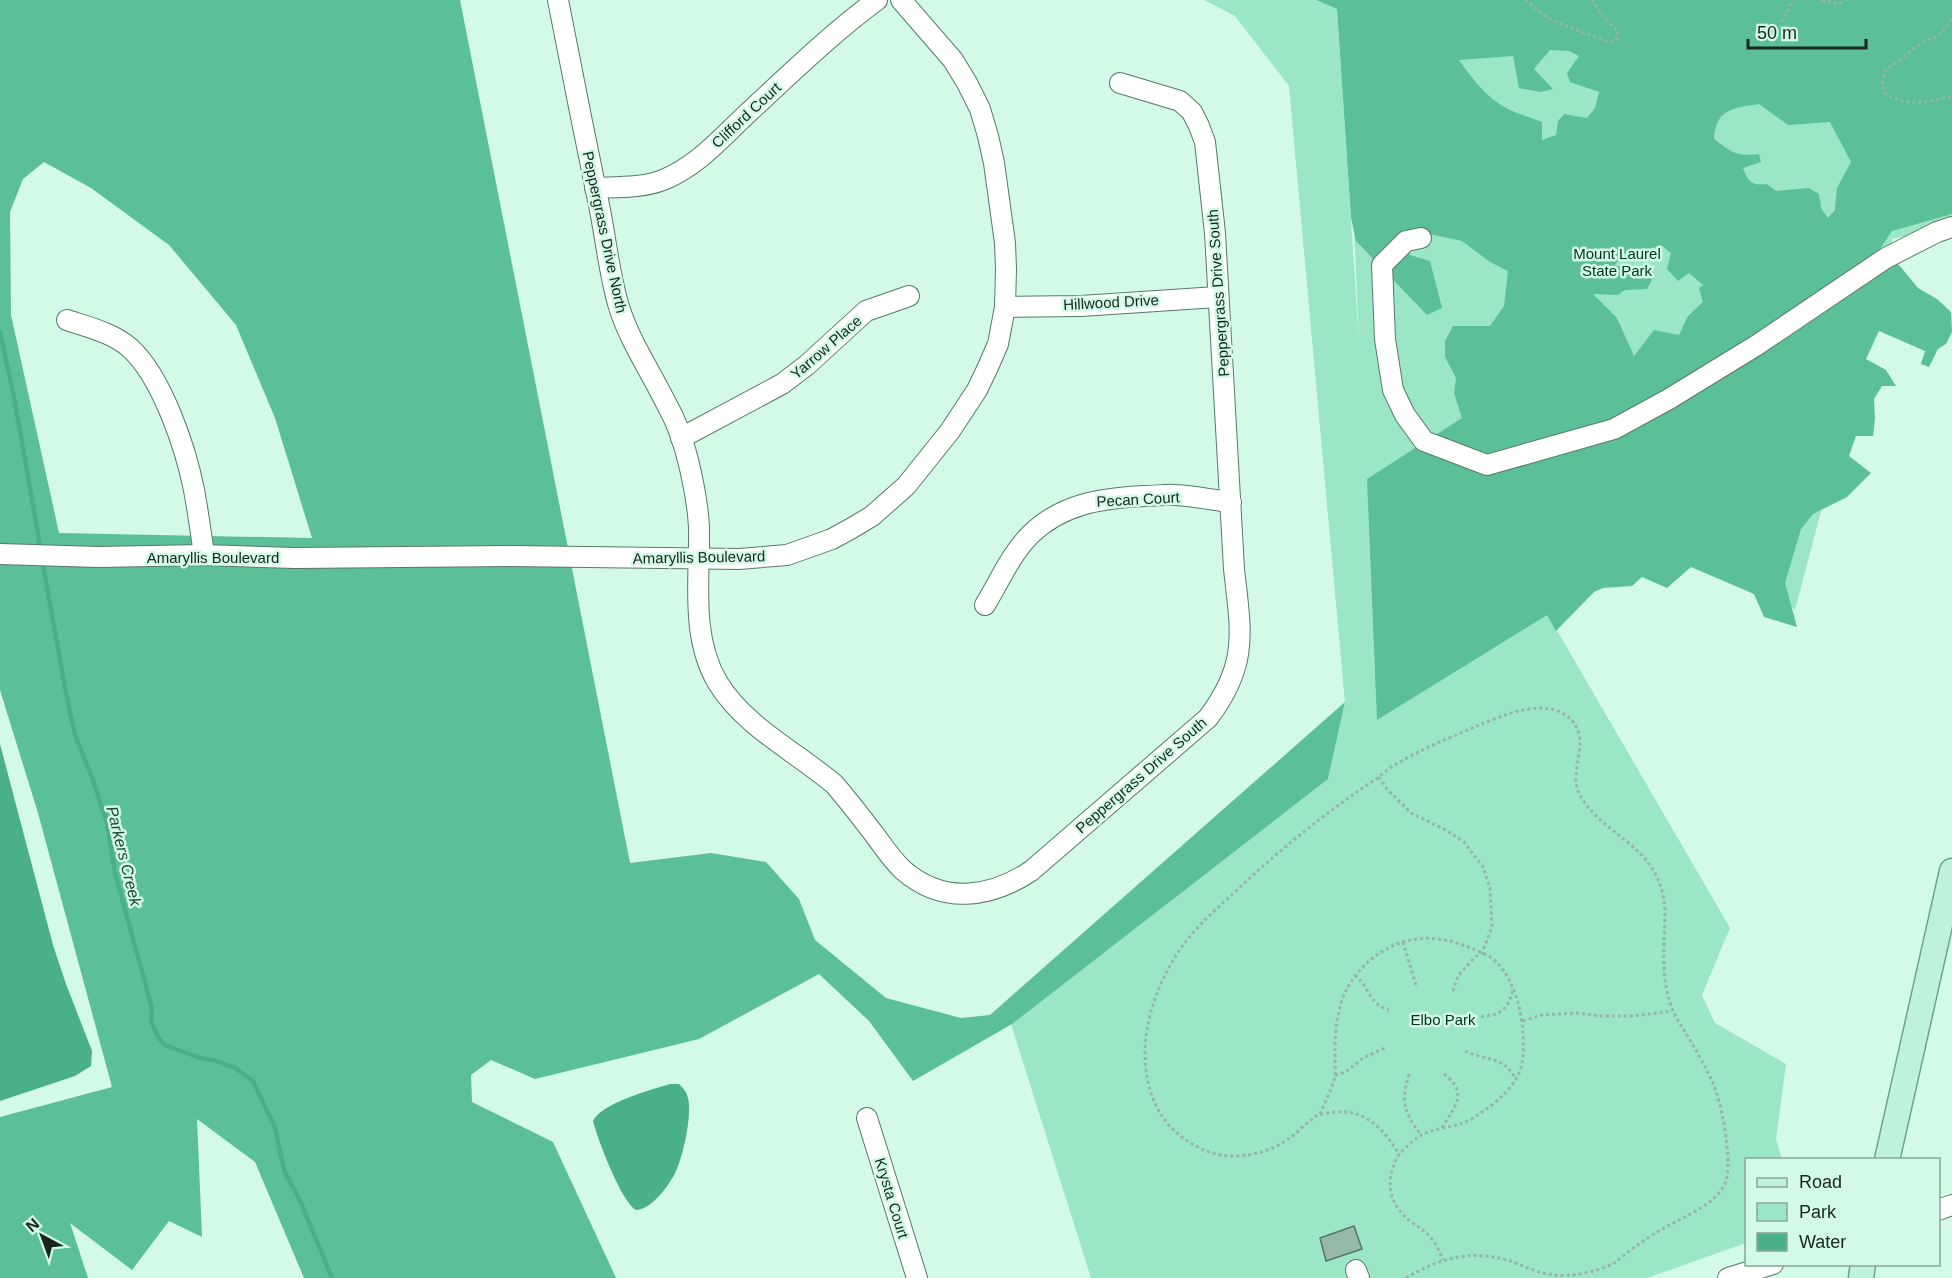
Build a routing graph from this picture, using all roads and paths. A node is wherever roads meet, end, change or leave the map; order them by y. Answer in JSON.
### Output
{"nodes":[{"id":1,"x":558,"y":0,"type":"edge"},
{"id":2,"x":877,"y":0,"type":"edge"},
{"id":3,"x":901,"y":0,"type":"edge"},
{"id":4,"x":1525,"y":0,"type":"edge"},
{"id":5,"x":1592,"y":0,"type":"edge"},
{"id":6,"x":1793,"y":0,"type":"edge"},
{"id":7,"x":1822,"y":0,"type":"edge"},
{"id":8,"x":1846,"y":0,"type":"edge"},
{"id":9,"x":1952,"y":19,"type":"edge"},
{"id":10,"x":1781,"y":22,"type":"dead end"},
{"id":11,"x":1120,"y":83,"type":"dead end"},
{"id":12,"x":1952,"y":96,"type":"edge"},
{"id":13,"x":595,"y":188,"type":"junction"},
{"id":14,"x":1952,"y":227,"type":"edge"},
{"id":15,"x":1421,"y":238,"type":"dead end"},
{"id":16,"x":909,"y":296,"type":"dead end"},
{"id":17,"x":1217,"y":297,"type":"junction"},
{"id":18,"x":1005,"y":307,"type":"junction"},
{"id":19,"x":67,"y":320,"type":"dead end"},
{"id":20,"x":681,"y":438,"type":"junction"},
{"id":21,"x":1231,"y":502,"type":"junction"},
{"id":22,"x":0,"y":554,"type":"edge"},
{"id":23,"x":204,"y":555,"type":"junction"},
{"id":24,"x":699,"y":559,"type":"junction"},
{"id":25,"x":985,"y":605,"type":"dead end"},
{"id":26,"x":1379,"y":777,"type":"junction"},
{"id":27,"x":1952,"y":871,"type":"edge"},
{"id":28,"x":1403,"y":942,"type":"junction"},
{"id":29,"x":1482,"y":953,"type":"junction"},
{"id":30,"x":1355,"y":975,"type":"junction"},
{"id":31,"x":1417,"y":988,"type":"dead end"},
{"id":32,"x":1514,"y":988,"type":"junction"},
{"id":33,"x":1452,"y":993,"type":"dead end"},
{"id":34,"x":1389,"y":1010,"type":"dead end"},
{"id":35,"x":1672,"y":1011,"type":"junction"},
{"id":36,"x":1475,"y":1017,"type":"dead end"},
{"id":37,"x":1523,"y":1021,"type":"junction"},
{"id":38,"x":1385,"y":1048,"type":"dead end"},
{"id":39,"x":1465,"y":1051,"type":"dead end"},
{"id":40,"x":1409,"y":1074,"type":"dead end"},
{"id":41,"x":1444,"y":1074,"type":"dead end"},
{"id":42,"x":1335,"y":1075,"type":"junction"},
{"id":43,"x":1516,"y":1079,"type":"junction"},
{"id":44,"x":1320,"y":1114,"type":"junction"},
{"id":45,"x":867,"y":1118,"type":"dead end"},
{"id":46,"x":1442,"y":1129,"type":"junction"},
{"id":47,"x":1421,"y":1135,"type":"junction"},
{"id":48,"x":1400,"y":1154,"type":"junction"},
{"id":49,"x":1887,"y":1158,"type":"edge"},
{"id":50,"x":1443,"y":1260,"type":"junction"},
{"id":51,"x":1767,"y":1266,"type":"edge"},
{"id":52,"x":917,"y":1278,"type":"edge"},
{"id":53,"x":1406,"y":1278,"type":"edge"},
{"id":54,"x":1728,"y":1278,"type":"edge"}],
"edges":[{"from":1,"to":13,"type":"street","name":"Peppergrass Drive North"},
{"from":2,"to":13,"type":"street","name":"Clifford Court"},
{"from":3,"to":18,"type":"street","name":"Amaryllis Boulevard"},
{"from":4,"to":5,"type":"path"},
{"from":6,"to":10,"type":"path"},
{"from":7,"to":8,"type":"path"},
{"from":9,"to":12,"type":"path"},
{"from":11,"to":17,"type":"street","name":"Peppergrass Drive South"},
{"from":13,"to":20,"type":"street","name":"Peppergrass Drive North"},
{"from":14,"to":15,"type":"street"},
{"from":16,"to":20,"type":"street","name":"Yarrow Place"},
{"from":17,"to":18,"type":"street","name":"Hillwood Drive"},
{"from":17,"to":21,"type":"street","name":"Peppergrass Drive South"},
{"from":18,"to":24,"type":"street","name":"Amaryllis Boulevard"},
{"from":19,"to":23,"type":"street"},
{"from":20,"to":24,"type":"street","name":"Peppergrass Drive North"},
{"from":21,"to":24,"type":"street","name":"Peppergrass Drive South"},
{"from":21,"to":25,"type":"street","name":"Pecan Court"},
{"from":22,"to":23,"type":"street","name":"Amaryllis Boulevard"},
{"from":23,"to":24,"type":"street","name":"Amaryllis Boulevard"},
{"from":26,"to":29,"type":"path"},
{"from":26,"to":35,"type":"path"},
{"from":26,"to":44,"type":"path"},
{"from":27,"to":49,"type":"main road"},
{"from":28,"to":29,"type":"path"},
{"from":28,"to":30,"type":"path"},
{"from":28,"to":31,"type":"path"},
{"from":29,"to":32,"type":"path"},
{"from":29,"to":33,"type":"path"},
{"from":30,"to":34,"type":"path"},
{"from":30,"to":42,"type":"path"},
{"from":32,"to":36,"type":"path"},
{"from":32,"to":37,"type":"path"},
{"from":35,"to":37,"type":"path"},
{"from":35,"to":50,"type":"path"},
{"from":37,"to":43,"type":"path"},
{"from":38,"to":42,"type":"path"},
{"from":39,"to":43,"type":"path"},
{"from":40,"to":47,"type":"path"},
{"from":41,"to":46,"type":"path"},
{"from":42,"to":44,"type":"path"},
{"from":43,"to":46,"type":"path"},
{"from":44,"to":48,"type":"path"},
{"from":45,"to":52,"type":"street","name":"Krysta Court"},
{"from":46,"to":47,"type":"path"},
{"from":47,"to":48,"type":"path"},
{"from":48,"to":50,"type":"path"},
{"from":50,"to":53,"type":"path"},
{"from":51,"to":54,"type":"street"}]}
